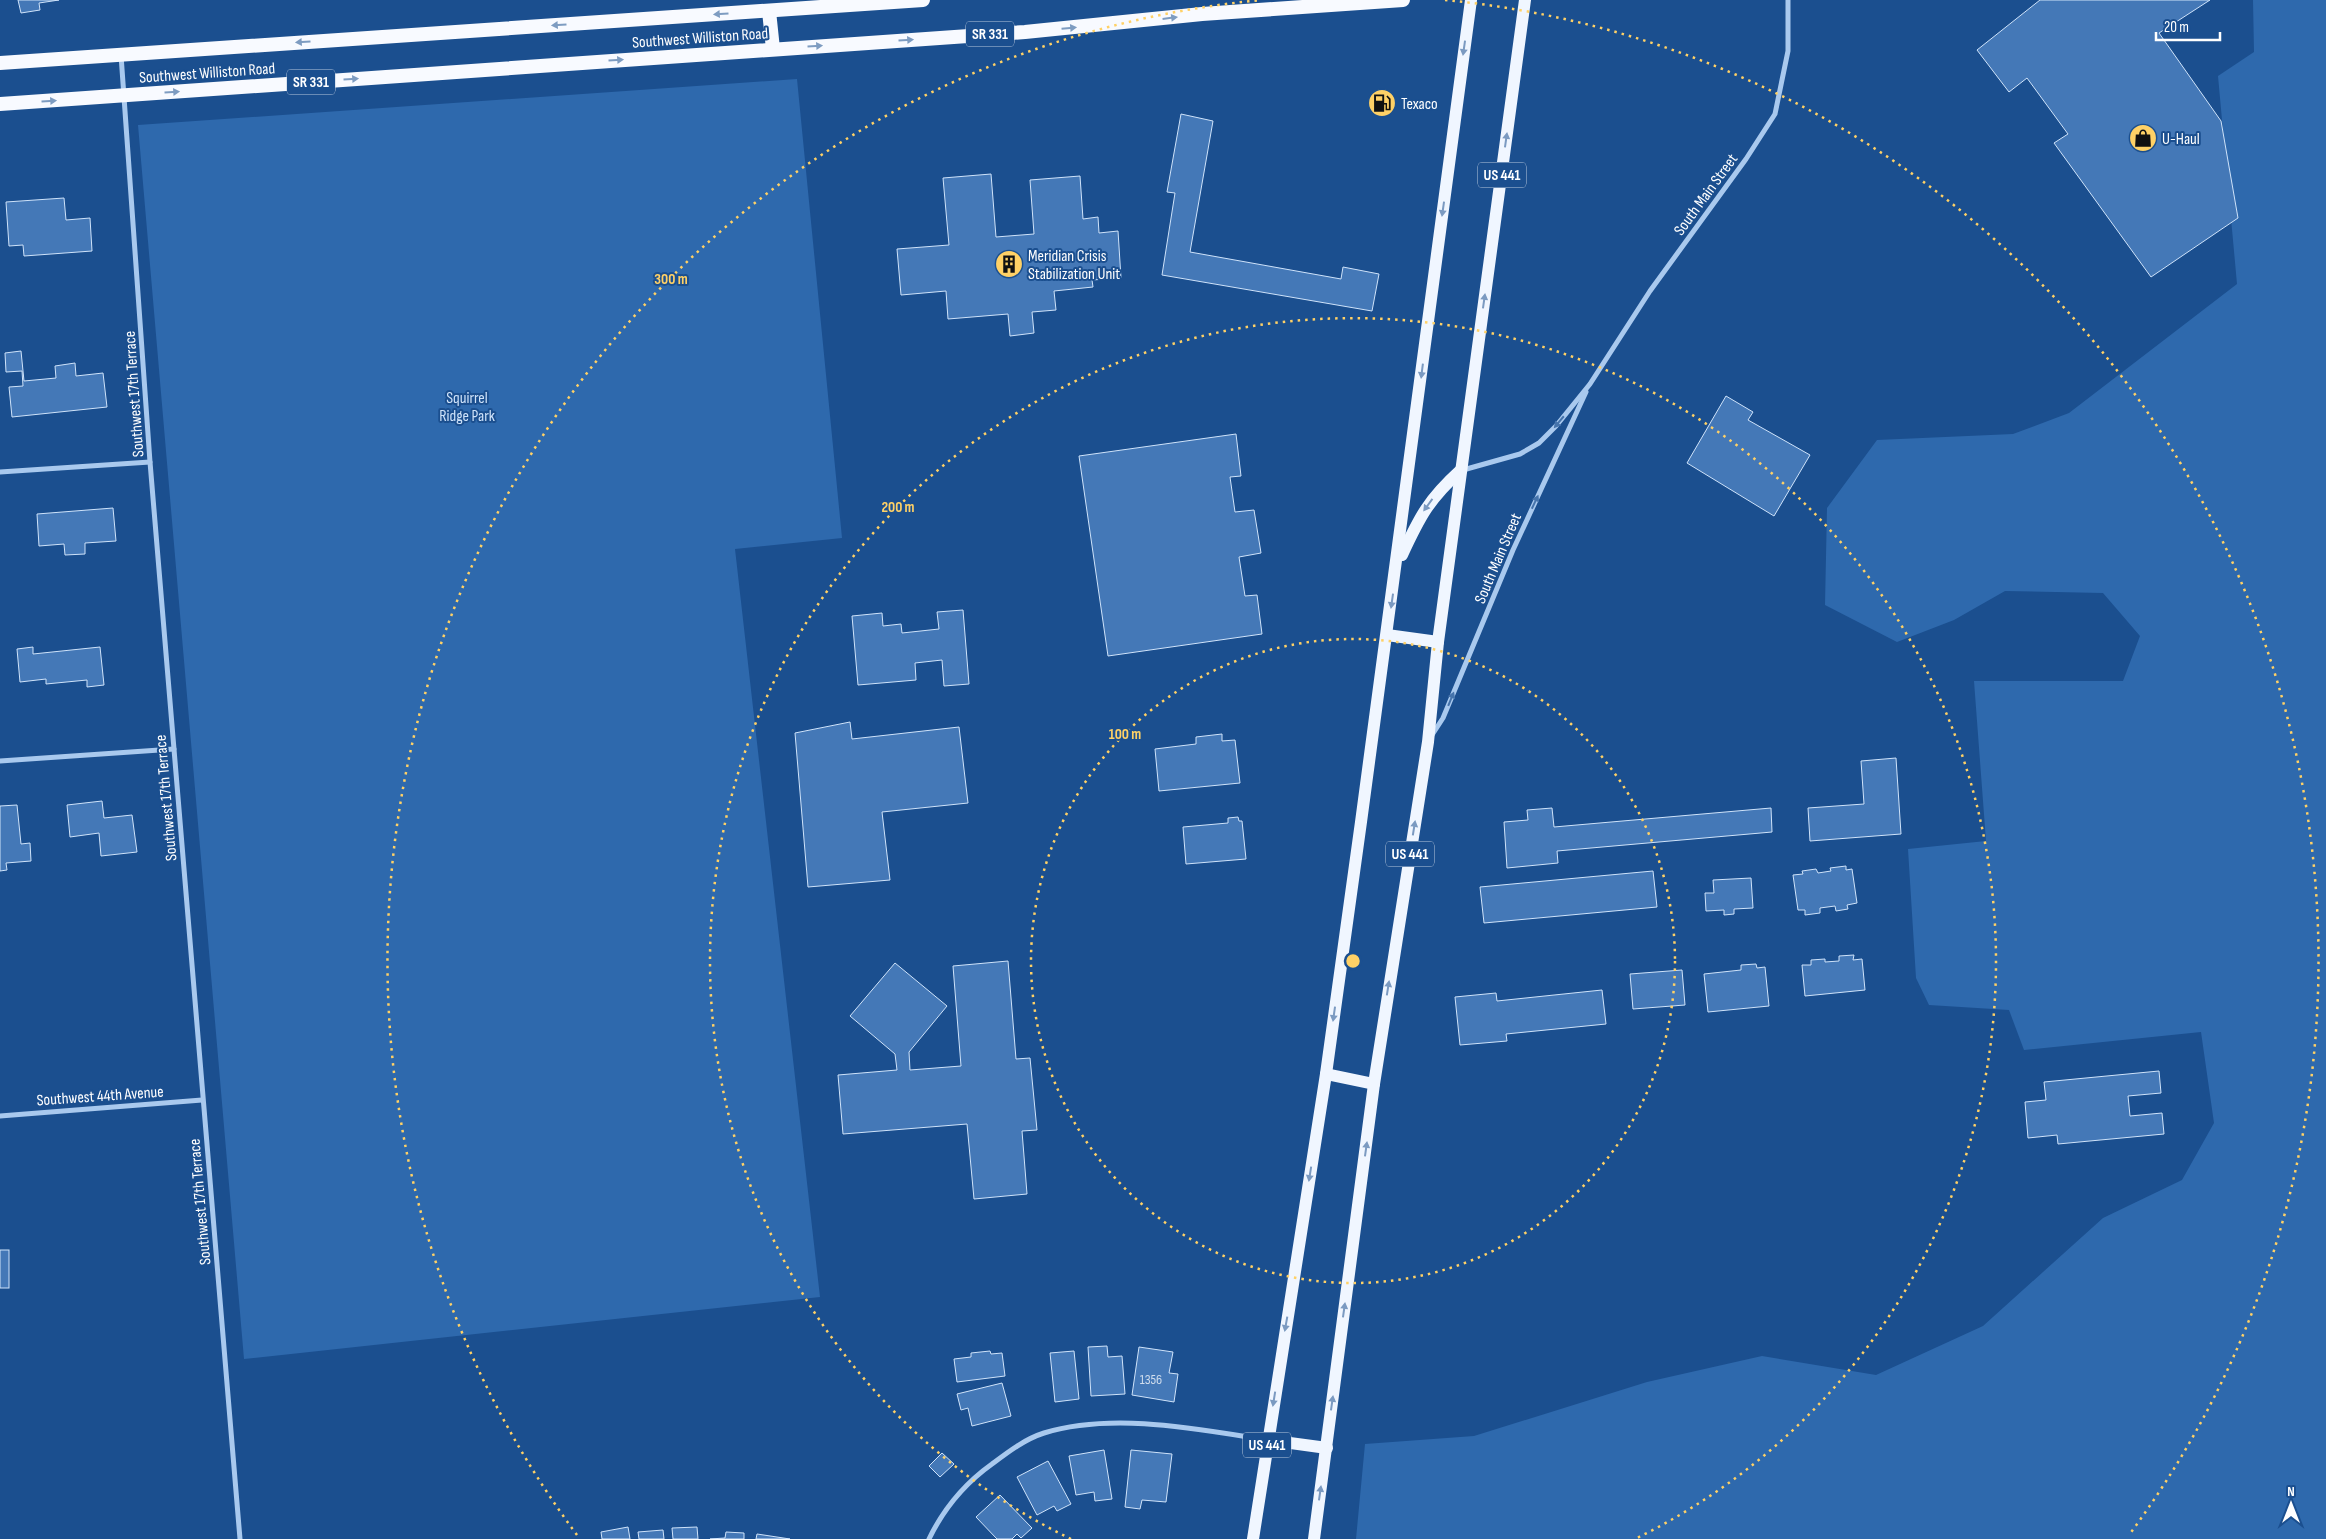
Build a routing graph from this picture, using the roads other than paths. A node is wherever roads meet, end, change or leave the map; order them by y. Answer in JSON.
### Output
{"nodes":[{"id":1,"x":923,"y":0,"type":"edge"},
{"id":2,"x":1403,"y":0,"type":"edge"},
{"id":3,"x":1471,"y":0,"type":"edge"},
{"id":4,"x":1525,"y":0,"type":"edge"},
{"id":5,"x":1788,"y":0,"type":"edge"},
{"id":6,"x":769,"y":11,"type":"junction"},
{"id":7,"x":773,"y":49,"type":"junction"},
{"id":8,"x":121,"y":55,"type":"junction"},
{"id":9,"x":0,"y":63,"type":"edge"},
{"id":10,"x":123,"y":96,"type":"junction"},
{"id":11,"x":0,"y":104,"type":"edge"},
{"id":12,"x":1590,"y":384,"type":"junction"},
{"id":13,"x":150,"y":462,"type":"junction"},
{"id":14,"x":1462,"y":470,"type":"junction"},
{"id":15,"x":0,"y":472,"type":"edge"},
{"id":16,"x":1396,"y":566,"type":"junction"},
{"id":17,"x":1387,"y":635,"type":"junction"},
{"id":18,"x":1438,"y":642,"type":"junction"},
{"id":19,"x":1428,"y":742,"type":"junction"},
{"id":20,"x":174,"y":749,"type":"junction"},
{"id":21,"x":0,"y":761,"type":"edge"},
{"id":22,"x":1326,"y":1074,"type":"junction"},
{"id":23,"x":1374,"y":1084,"type":"junction"},
{"id":24,"x":202,"y":1100,"type":"junction"},
{"id":25,"x":0,"y":1116,"type":"edge"},
{"id":26,"x":1268,"y":1440,"type":"junction"},
{"id":27,"x":1326,"y":1448,"type":"junction"},
{"id":28,"x":240,"y":1539,"type":"edge"},
{"id":29,"x":929,"y":1539,"type":"edge"},
{"id":30,"x":1253,"y":1539,"type":"edge"},
{"id":31,"x":1314,"y":1539,"type":"edge"}],
"edges":[{"from":1,"to":6,"type":"highway","name":"Southwest Williston Road"},
{"from":7,"to":2,"type":"highway","name":"Southwest Williston Road","number":"SR 331","one_way":true},
{"from":3,"to":16,"type":"main road","number":"US 441","one_way":true},
{"from":14,"to":4,"type":"main road","number":"US 441","one_way":true},
{"from":5,"to":12,"type":"street","name":"South Main Street"},
{"from":6,"to":7,"type":"highway"},
{"from":6,"to":8,"type":"highway","name":"Southwest Williston Road","one_way":true},
{"from":10,"to":7,"type":"highway","name":"Southwest Williston Road","number":"SR 331","one_way":true},
{"from":8,"to":9,"type":"highway","name":"Southwest Williston Road"},
{"from":8,"to":10,"type":"street","name":"Southwest 17th Terrace"},
{"from":11,"to":10,"type":"highway","name":"Southwest Williston Road","number":"SR 331","one_way":true},
{"from":10,"to":13,"type":"street","name":"Southwest 17th Terrace"},
{"from":12,"to":14,"type":"street","name":"South Main Street","one_way":true},
{"from":19,"to":12,"type":"street","name":"South Main Street","one_way":true},
{"from":13,"to":15,"type":"street"},
{"from":13,"to":20,"type":"street","name":"Southwest 17th Terrace"},
{"from":14,"to":16,"type":"main road","one_way":true},
{"from":14,"to":18,"type":"main road","number":"US 441"},
{"from":16,"to":17,"type":"main road","number":"US 441","one_way":true},
{"from":17,"to":18,"type":"main road"},
{"from":17,"to":22,"type":"main road","number":"US 441","one_way":true},
{"from":18,"to":19,"type":"main road","number":"US 441"},
{"from":23,"to":19,"type":"main road","number":"US 441","one_way":true},
{"from":20,"to":21,"type":"street"},
{"from":20,"to":24,"type":"street","name":"Southwest 17th Terrace"},
{"from":22,"to":23,"type":"main road"},
{"from":22,"to":26,"type":"main road","number":"US 441","one_way":true},
{"from":27,"to":23,"type":"main road","number":"US 441","one_way":true},
{"from":24,"to":25,"type":"street","name":"Southwest 44th Avenue"},
{"from":24,"to":28,"type":"street","name":"Southwest 17th Terrace"},
{"from":26,"to":27,"type":"main road"},
{"from":26,"to":29,"type":"street"},
{"from":26,"to":30,"type":"main road","number":"US 441"},
{"from":31,"to":27,"type":"main road","number":"US 441","one_way":true}]}
